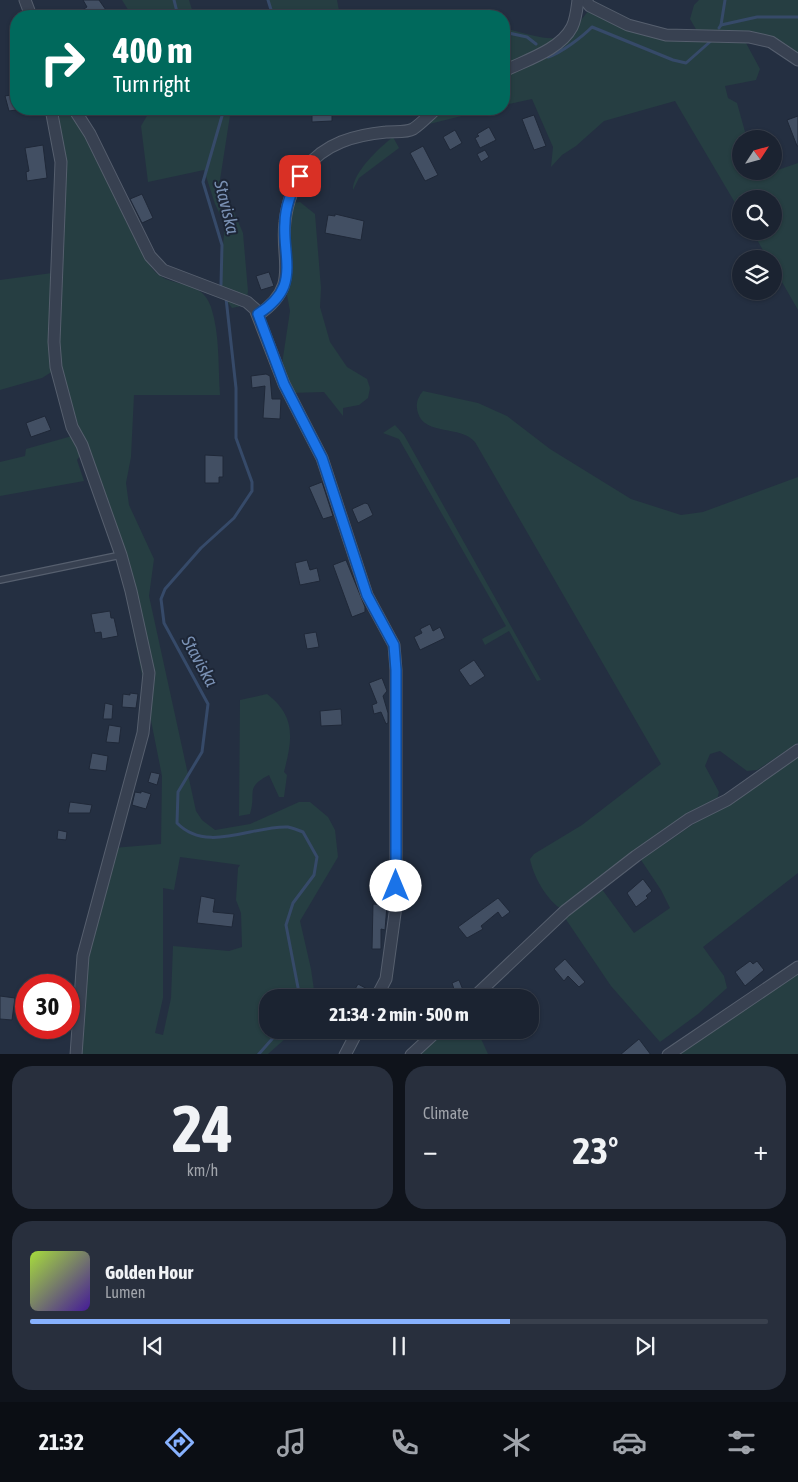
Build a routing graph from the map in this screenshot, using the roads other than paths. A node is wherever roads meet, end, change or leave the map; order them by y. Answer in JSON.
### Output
{"nodes":[{"id":1,"x":578,"y":0,"type":"edge"},
{"id":2,"x":585,"y":0,"type":"edge"},
{"id":3,"x":798,"y":60,"type":"edge"},
{"id":4,"x":510,"y":68,"type":"edge"},
{"id":5,"x":52,"y":115,"type":"edge"},
{"id":6,"x":78,"y":115,"type":"edge"},
{"id":7,"x":429,"y":115,"type":"edge"},
{"id":8,"x":258,"y":314,"type":"junction"},
{"id":9,"x":121,"y":555,"type":"junction"},
{"id":10,"x":0,"y":580,"type":"edge"},
{"id":11,"x":798,"y":750,"type":"edge"},
{"id":12,"x":798,"y":967,"type":"edge"},
{"id":13,"x":381,"y":989,"type":"edge"},
{"id":14,"x":483,"y":989,"type":"edge"},
{"id":15,"x":353,"y":1039,"type":"edge"},
{"id":16,"x":428,"y":1039,"type":"edge"},
{"id":17,"x":76,"y":1054,"type":"edge"},
{"id":18,"x":345,"y":1054,"type":"edge"},
{"id":19,"x":412,"y":1054,"type":"edge"},
{"id":20,"x":668,"y":1054,"type":"edge"}],
"edges":[{"from":1,"to":4,"type":"street"},
{"from":2,"to":3,"type":"street"},
{"from":5,"to":9,"type":"street"},
{"from":6,"to":8,"type":"street"},
{"from":7,"to":8,"type":"street"},
{"from":8,"to":13,"type":"street"},
{"from":9,"to":10,"type":"lane"},
{"from":9,"to":17,"type":"street"},
{"from":11,"to":14,"type":"street"},
{"from":12,"to":20,"type":"street"},
{"from":15,"to":18,"type":"street"},
{"from":16,"to":19,"type":"street"}]}
